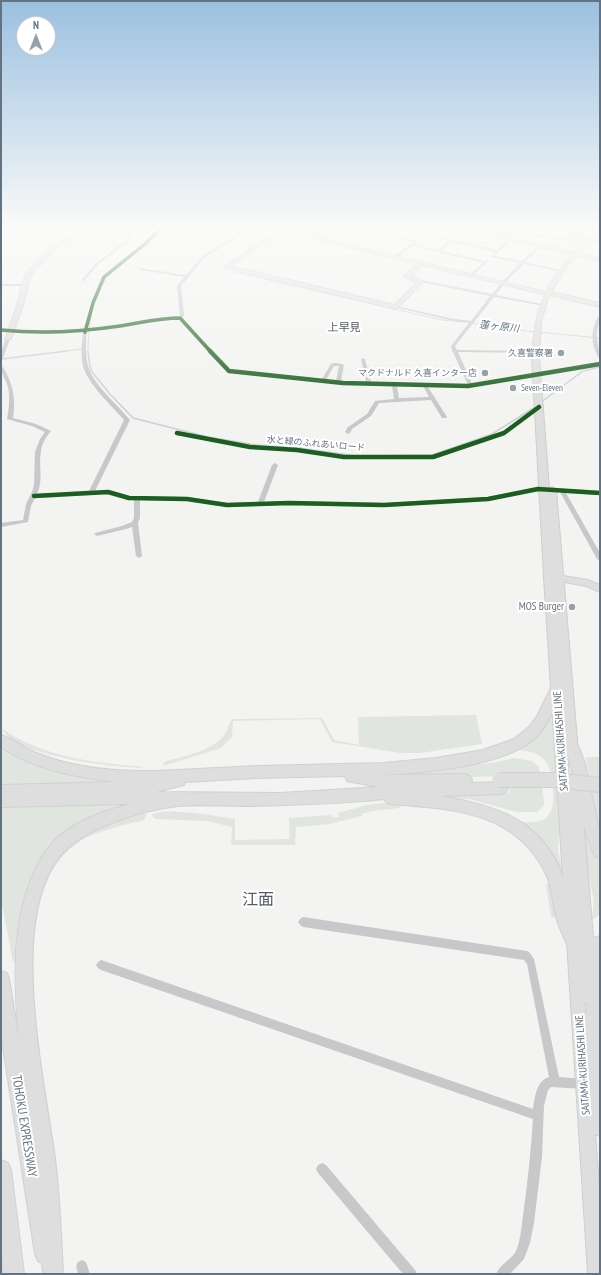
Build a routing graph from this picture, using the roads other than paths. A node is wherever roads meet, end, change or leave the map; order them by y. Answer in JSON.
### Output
{"nodes":[{"id":1,"x":24,"y":288,"type":"edge"},
{"id":2,"x":179,"y":288,"type":"edge"},
{"id":3,"x":312,"y":288,"type":"edge"},
{"id":4,"x":415,"y":288,"type":"edge"},
{"id":5,"x":454,"y":288,"type":"edge"},
{"id":6,"x":499,"y":288,"type":"edge"},
{"id":7,"x":522,"y":288,"type":"edge"},
{"id":8,"x":553,"y":288,"type":"edge"},
{"id":9,"x":554,"y":288,"type":"edge"},
{"id":10,"x":550,"y":294,"type":"junction"},
{"id":11,"x":493,"y":295,"type":"junction"},
{"id":12,"x":542,"y":305,"type":"junction"},
{"id":13,"x":600,"y":305,"type":"edge"},
{"id":14,"x":396,"y":307,"type":"junction"},
{"id":15,"x":180,"y":318,"type":"junction"},
{"id":16,"x":600,"y":318,"type":"edge"},
{"id":17,"x":471,"y":323,"type":"junction"},
{"id":18,"x":1,"y":330,"type":"edge"},
{"id":19,"x":88,"y":330,"type":"junction"},
{"id":20,"x":11,"y":331,"type":"junction"},
{"id":21,"x":8,"y":340,"type":"junction"},
{"id":22,"x":1,"y":342,"type":"edge"},
{"id":23,"x":454,"y":351,"type":"junction"},
{"id":24,"x":536,"y":352,"type":"junction"},
{"id":25,"x":600,"y":356,"type":"edge"},
{"id":26,"x":1,"y":358,"type":"edge"},
{"id":27,"x":363,"y":359,"type":"dead end"},
{"id":28,"x":600,"y":364,"type":"edge"},
{"id":29,"x":1,"y":368,"type":"edge"},
{"id":30,"x":540,"y":374,"type":"junction"},
{"id":31,"x":323,"y":381,"type":"junction"},
{"id":32,"x":338,"y":383,"type":"junction"},
{"id":33,"x":369,"y":384,"type":"junction"},
{"id":34,"x":394,"y":384,"type":"junction"},
{"id":35,"x":424,"y":385,"type":"junction"},
{"id":36,"x":471,"y":386,"type":"junction"},
{"id":37,"x":432,"y":398,"type":"junction"},
{"id":38,"x":397,"y":400,"type":"junction"},
{"id":39,"x":444,"y":417,"type":"dead end"},
{"id":40,"x":348,"y":432,"type":"dead end"},
{"id":41,"x":275,"y":465,"type":"dead end"},
{"id":42,"x":553,"y":490,"type":"junction"},
{"id":43,"x":92,"y":492,"type":"junction"},
{"id":44,"x":600,"y":493,"type":"edge"},
{"id":45,"x":34,"y":496,"type":"junction"},
{"id":46,"x":137,"y":498,"type":"junction"},
{"id":47,"x":261,"y":503,"type":"junction"},
{"id":48,"x":135,"y":523,"type":"junction"},
{"id":49,"x":1,"y":525,"type":"edge"},
{"id":50,"x":97,"y":534,"type":"dead end"},
{"id":51,"x":139,"y":556,"type":"dead end"},
{"id":52,"x":600,"y":559,"type":"edge"},
{"id":53,"x":554,"y":577,"type":"junction"},
{"id":54,"x":600,"y":589,"type":"edge"},
{"id":55,"x":557,"y":688,"type":"junction"},
{"id":56,"x":1,"y":740,"type":"edge"},
{"id":57,"x":571,"y":745,"type":"junction"},
{"id":58,"x":323,"y":772,"type":"junction"},
{"id":59,"x":205,"y":775,"type":"junction"},
{"id":60,"x":500,"y":784,"type":"junction"},
{"id":61,"x":600,"y":785,"type":"edge"},
{"id":62,"x":1,"y":791,"type":"edge"},
{"id":63,"x":600,"y":793,"type":"edge"},
{"id":64,"x":46,"y":795,"type":"junction"},
{"id":65,"x":364,"y":795,"type":"junction"},
{"id":66,"x":177,"y":800,"type":"junction"},
{"id":67,"x":1,"y":801,"type":"edge"},
{"id":68,"x":600,"y":851,"type":"edge"},
{"id":69,"x":303,"y":922,"type":"dead end"},
{"id":70,"x":574,"y":941,"type":"junction"},
{"id":71,"x":600,"y":944,"type":"edge"},
{"id":72,"x":101,"y":965,"type":"dead end"},
{"id":73,"x":1,"y":979,"type":"edge"},
{"id":74,"x":593,"y":1021,"type":"junction"},
{"id":75,"x":555,"y":1082,"type":"junction"},
{"id":76,"x":584,"y":1084,"type":"junction"},
{"id":77,"x":599,"y":1101,"type":"edge"},
{"id":78,"x":540,"y":1116,"type":"junction"},
{"id":79,"x":600,"y":1128,"type":"edge"},
{"id":80,"x":322,"y":1169,"type":"dead end"},
{"id":81,"x":1,"y":1170,"type":"edge"},
{"id":82,"x":14,"y":1274,"type":"edge"},
{"id":83,"x":48,"y":1274,"type":"edge"},
{"id":84,"x":53,"y":1274,"type":"edge"},
{"id":85,"x":411,"y":1274,"type":"edge"},
{"id":86,"x":502,"y":1274,"type":"edge"},
{"id":87,"x":597,"y":1274,"type":"edge"}],
"edges":[{"from":1,"to":20,"type":"street"},
{"from":2,"to":15,"type":"street"},
{"from":3,"to":14,"type":"street"},
{"from":4,"to":14,"type":"street"},
{"from":5,"to":11,"type":"street"},
{"from":6,"to":11,"type":"street"},
{"from":7,"to":10,"type":"street"},
{"from":8,"to":10,"type":"main road","name":"SAITAMA-KURIHASHI LINE"},
{"from":9,"to":10,"type":"main road","name":"SAITAMA-KURIHASHI LINE"},
{"from":10,"to":12,"type":"main road","name":"SAITAMA-KURIHASHI LINE"},
{"from":10,"to":13,"type":"main road"},
{"from":10,"to":30,"type":"main road","name":"SAITAMA-KURIHASHI LINE"},
{"from":11,"to":12,"type":"street"},
{"from":11,"to":17,"type":"street"},
{"from":12,"to":24,"type":"main road","name":"SAITAMA-KURIHASHI LINE"},
{"from":14,"to":17,"type":"street"},
{"from":15,"to":19,"type":"street"},
{"from":15,"to":31,"type":"street"},
{"from":16,"to":25,"type":"street"},
{"from":17,"to":23,"type":"street"},
{"from":18,"to":20,"type":"street"},
{"from":19,"to":20,"type":"street"},
{"from":19,"to":43,"type":"street"},
{"from":20,"to":21,"type":"street"},
{"from":21,"to":22,"type":"street"},
{"from":21,"to":26,"type":"street"},
{"from":23,"to":24,"type":"street"},
{"from":23,"to":36,"type":"street"},
{"from":24,"to":30,"type":"main road","name":"SAITAMA-KURIHASHI LINE"},
{"from":27,"to":33,"type":"street"},
{"from":28,"to":30,"type":"street"},
{"from":29,"to":45,"type":"street"},
{"from":30,"to":36,"type":"street"},
{"from":30,"to":42,"type":"main road","name":"SAITAMA-KURIHASHI LINE"},
{"from":31,"to":32,"type":"street"},
{"from":31,"to":32,"type":"street"},
{"from":32,"to":33,"type":"street"},
{"from":33,"to":34,"type":"street"},
{"from":34,"to":35,"type":"street"},
{"from":34,"to":38,"type":"street"},
{"from":35,"to":36,"type":"street"},
{"from":35,"to":37,"type":"street"},
{"from":37,"to":38,"type":"street"},
{"from":37,"to":39,"type":"street"},
{"from":38,"to":40,"type":"street"},
{"from":41,"to":47,"type":"street"},
{"from":42,"to":44,"type":"street"},
{"from":42,"to":47,"type":"street"},
{"from":42,"to":52,"type":"street"},
{"from":42,"to":53,"type":"main road","name":"SAITAMA-KURIHASHI LINE"},
{"from":43,"to":45,"type":"street"},
{"from":43,"to":46,"type":"street"},
{"from":45,"to":49,"type":"street"},
{"from":46,"to":47,"type":"street"},
{"from":46,"to":48,"type":"street"},
{"from":48,"to":50,"type":"street"},
{"from":48,"to":51,"type":"street"},
{"from":53,"to":54,"type":"street"},
{"from":53,"to":55,"type":"main road","name":"SAITAMA-KURIHASHI LINE"},
{"from":53,"to":57,"type":"main road","name":"SAITAMA-KURIHASHI LINE"},
{"from":55,"to":58,"type":"highway"},
{"from":55,"to":70,"type":"main road","name":"SAITAMA-KURIHASHI LINE"},
{"from":56,"to":59,"type":"highway"},
{"from":57,"to":68,"type":"highway"},
{"from":57,"to":74,"type":"main road","name":"SAITAMA-KURIHASHI LINE"},
{"from":58,"to":59,"type":"highway"},
{"from":58,"to":60,"type":"highway"},
{"from":59,"to":64,"type":"highway"},
{"from":60,"to":61,"type":"highway","bridge":true},
{"from":60,"to":63,"type":"highway"},
{"from":60,"to":65,"type":"highway"},
{"from":62,"to":64,"type":"highway"},
{"from":64,"to":66,"type":"highway"},
{"from":64,"to":67,"type":"highway"},
{"from":65,"to":66,"type":"highway"},
{"from":65,"to":70,"type":"highway"},
{"from":66,"to":84,"type":"highway"},
{"from":69,"to":75,"type":"street"},
{"from":70,"to":76,"type":"main road","name":"SAITAMA-KURIHASHI LINE"},
{"from":71,"to":74,"type":"highway"},
{"from":72,"to":78,"type":"street"},
{"from":73,"to":83,"type":"highway","name":"TOHOKU EXPRESSWAY"},
{"from":74,"to":77,"type":"main road","name":"SAITAMA-KURIHASHI LINE"},
{"from":75,"to":76,"type":"street"},
{"from":75,"to":78,"type":"street"},
{"from":76,"to":87,"type":"main road","name":"SAITAMA-KURIHASHI LINE"},
{"from":77,"to":79,"type":"main road","name":"SAITAMA-KURIHASHI LINE"},
{"from":78,"to":86,"type":"street"},
{"from":80,"to":85,"type":"street"},
{"from":81,"to":82,"type":"highway"}]}
